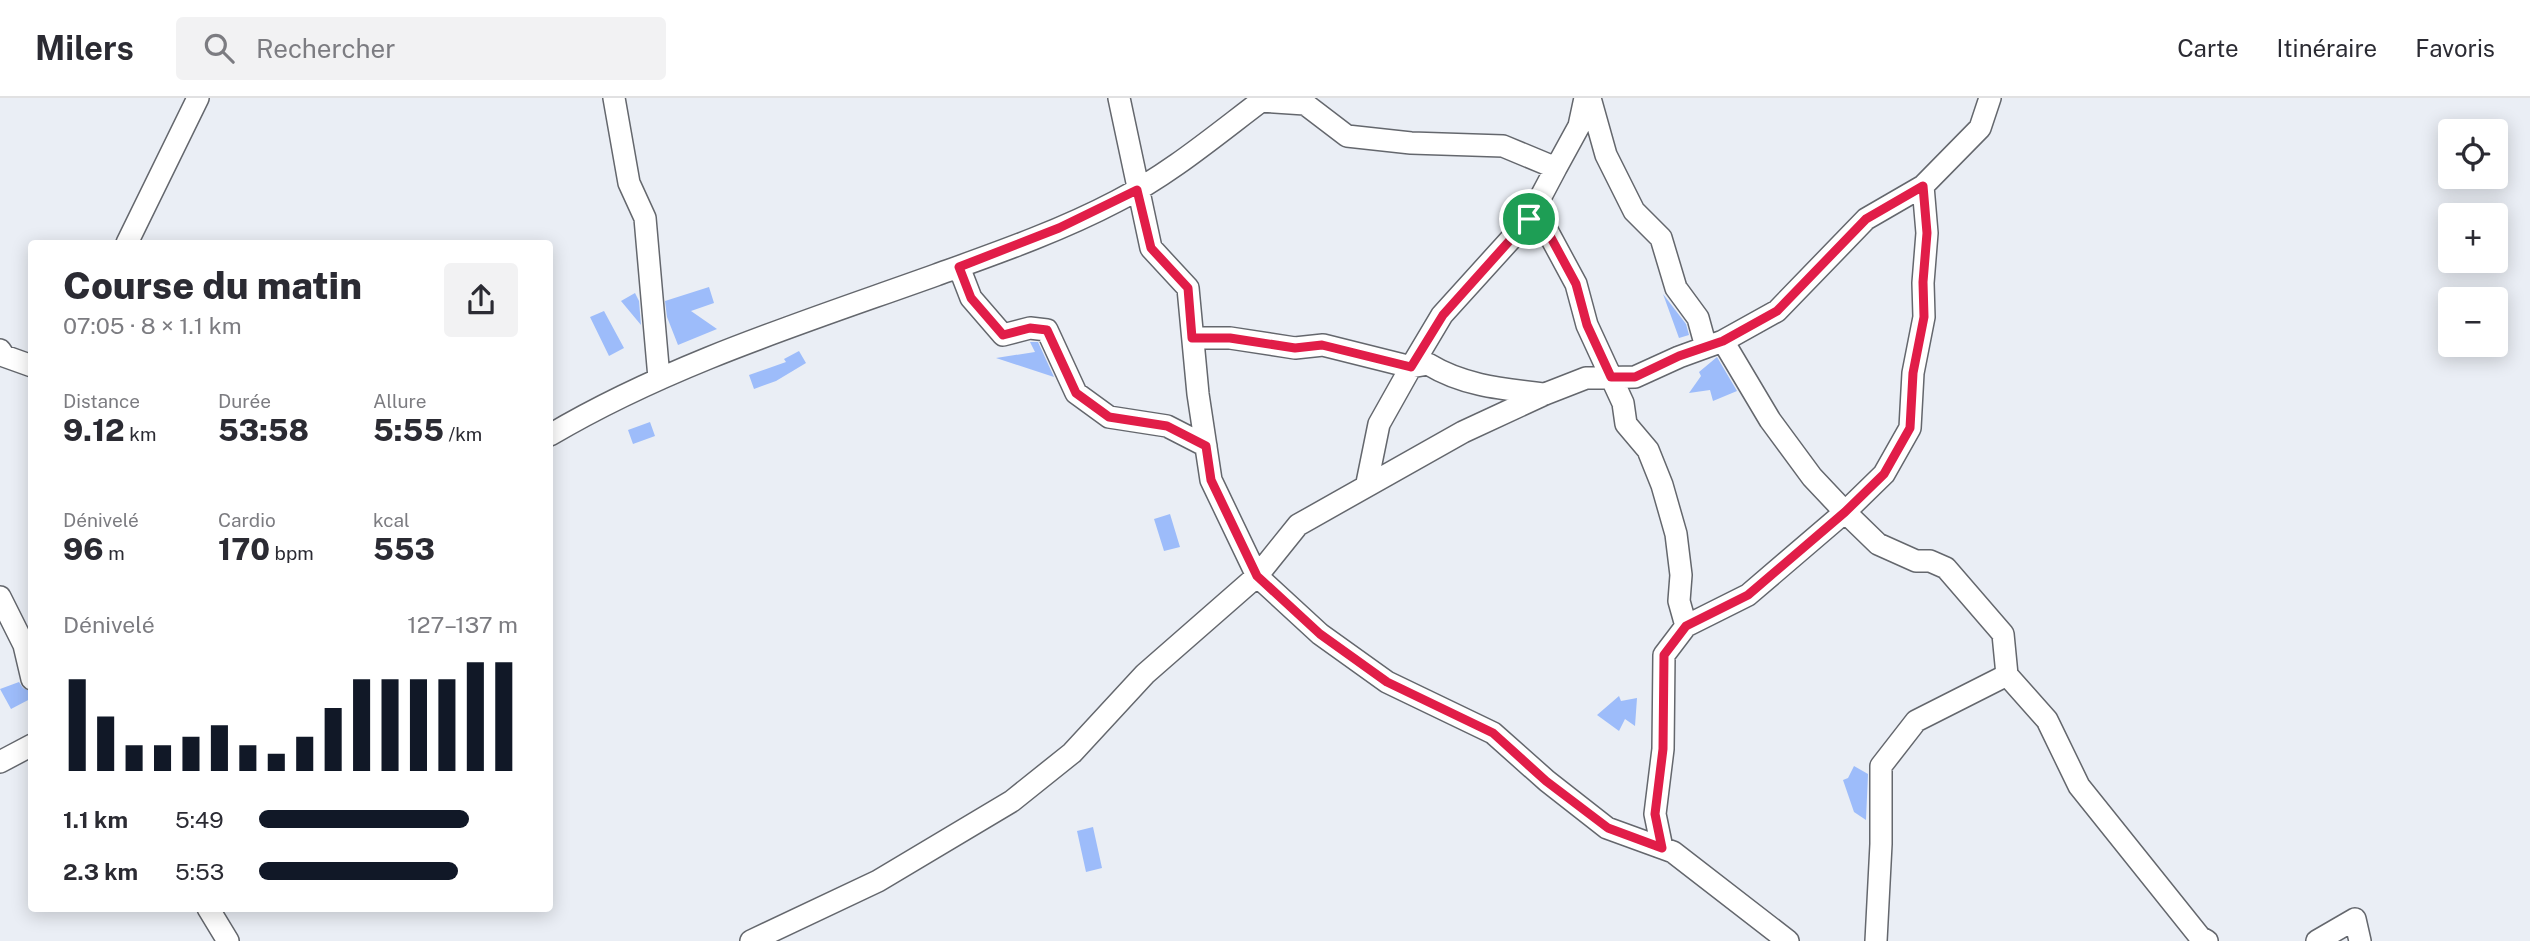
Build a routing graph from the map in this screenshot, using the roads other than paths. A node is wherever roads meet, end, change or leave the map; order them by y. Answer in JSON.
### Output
{"nodes":[{"id":1,"x":198,"y":98,"type":"edge"},
{"id":2,"x":614,"y":98,"type":"edge"},
{"id":3,"x":1119,"y":98,"type":"edge"},
{"id":4,"x":1587,"y":98,"type":"edge"},
{"id":5,"x":1990,"y":98,"type":"edge"},
{"id":6,"x":1261,"y":99,"type":"edge"},
{"id":7,"x":1556,"y":168,"type":"junction"},
{"id":8,"x":1923,"y":186,"type":"junction"},
{"id":9,"x":1137,"y":190,"type":"junction"},
{"id":10,"x":1535,"y":208,"type":"junction"},
{"id":11,"x":128,"y":240,"type":"edge"},
{"id":12,"x":959,"y":267,"type":"junction"},
{"id":13,"x":1192,"y":338,"type":"junction"},
{"id":14,"x":1715,"y":344,"type":"junction"},
{"id":15,"x":0,"y":350,"type":"edge"},
{"id":16,"x":28,"y":365,"type":"edge"},
{"id":17,"x":1411,"y":367,"type":"junction"},
{"id":18,"x":1611,"y":377,"type":"junction"},
{"id":19,"x":659,"y":378,"type":"junction"},
{"id":20,"x":1545,"y":394,"type":"junction"},
{"id":21,"x":553,"y":433,"type":"edge"},
{"id":22,"x":1206,"y":446,"type":"junction"},
{"id":23,"x":1367,"y":483,"type":"junction"},
{"id":24,"x":1845,"y":512,"type":"junction"},
{"id":25,"x":1257,"y":576,"type":"junction"},
{"id":26,"x":0,"y":597,"type":"edge"},
{"id":27,"x":1686,"y":626,"type":"junction"},
{"id":28,"x":28,"y":664,"type":"edge"},
{"id":29,"x":2007,"y":675,"type":"junction"},
{"id":30,"x":28,"y":747,"type":"edge"},
{"id":31,"x":0,"y":762,"type":"edge"},
{"id":32,"x":1662,"y":848,"type":"junction"},
{"id":33,"x":210,"y":912,"type":"edge"},
{"id":34,"x":228,"y":941,"type":"edge"},
{"id":35,"x":751,"y":941,"type":"edge"},
{"id":36,"x":1788,"y":941,"type":"edge"},
{"id":37,"x":1875,"y":941,"type":"edge"},
{"id":38,"x":2207,"y":941,"type":"edge"},
{"id":39,"x":2316,"y":941,"type":"edge"},
{"id":40,"x":2360,"y":941,"type":"edge"}],
"edges":[{"from":1,"to":11,"type":"street"},
{"from":2,"to":19,"type":"street"},
{"from":3,"to":9,"type":"street"},
{"from":4,"to":7,"type":"street"},
{"from":4,"to":14,"type":"street"},
{"from":5,"to":8,"type":"street"},
{"from":6,"to":7,"type":"street"},
{"from":6,"to":9,"type":"street"},
{"from":7,"to":10,"type":"street"},
{"from":8,"to":14,"type":"street"},
{"from":8,"to":24,"type":"street"},
{"from":9,"to":12,"type":"street"},
{"from":9,"to":13,"type":"street"},
{"from":10,"to":17,"type":"street"},
{"from":10,"to":18,"type":"street"},
{"from":12,"to":19,"type":"street"},
{"from":12,"to":22,"type":"street"},
{"from":13,"to":17,"type":"street"},
{"from":13,"to":22,"type":"street"},
{"from":14,"to":18,"type":"street"},
{"from":14,"to":24,"type":"street"},
{"from":15,"to":16,"type":"street"},
{"from":17,"to":20,"type":"street"},
{"from":17,"to":23,"type":"street"},
{"from":18,"to":20,"type":"street"},
{"from":18,"to":27,"type":"street"},
{"from":19,"to":21,"type":"street"},
{"from":20,"to":23,"type":"street"},
{"from":22,"to":25,"type":"street"},
{"from":23,"to":25,"type":"street"},
{"from":24,"to":27,"type":"street"},
{"from":24,"to":29,"type":"street"},
{"from":25,"to":32,"type":"street"},
{"from":25,"to":35,"type":"street"},
{"from":26,"to":28,"type":"street"},
{"from":27,"to":32,"type":"street"},
{"from":29,"to":37,"type":"street"},
{"from":29,"to":38,"type":"street"},
{"from":30,"to":31,"type":"street"},
{"from":32,"to":36,"type":"street"},
{"from":33,"to":34,"type":"street"},
{"from":39,"to":40,"type":"street"}]}
